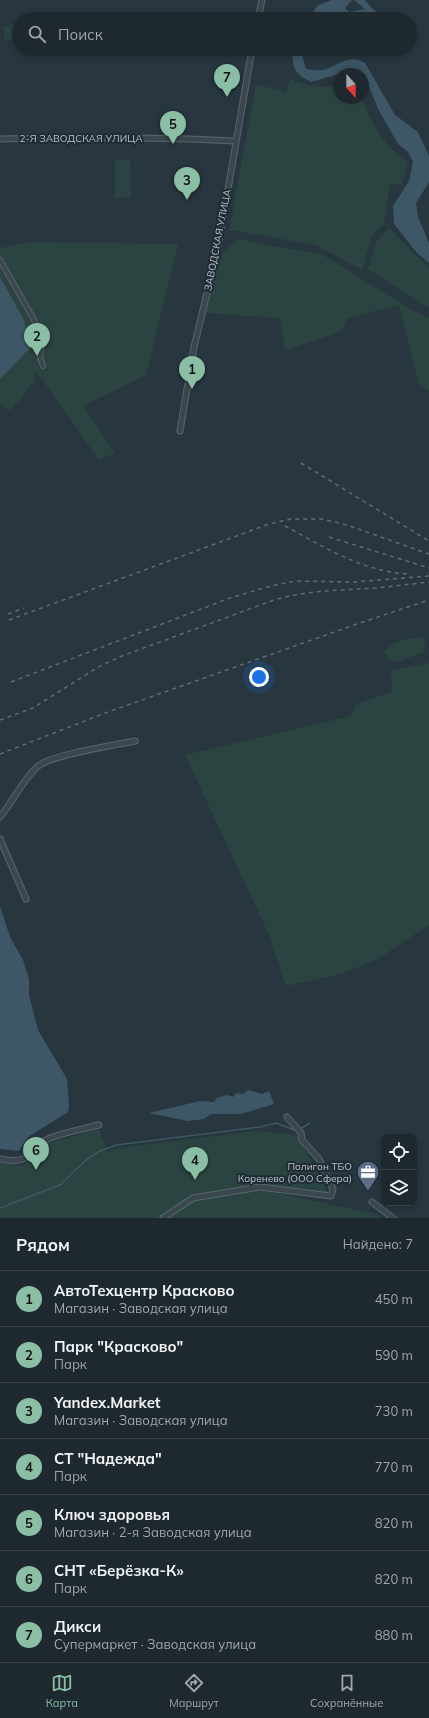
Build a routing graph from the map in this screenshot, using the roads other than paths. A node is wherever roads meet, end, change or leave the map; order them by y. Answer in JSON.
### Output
{"nodes":[{"id":1,"x":262,"y":0,"type":"edge"},
{"id":2,"x":259,"y":12,"type":"edge"},
{"id":3,"x":251,"y":56,"type":"edge"},
{"id":4,"x":0,"y":139,"type":"edge"},
{"id":5,"x":235,"y":141,"type":"junction"},
{"id":6,"x":0,"y":260,"type":"edge"},
{"id":7,"x":43,"y":366,"type":"dead end"},
{"id":8,"x":180,"y":431,"type":"dead end"},
{"id":9,"x":135,"y":741,"type":"dead end"},
{"id":10,"x":0,"y":817,"type":"edge"},
{"id":11,"x":0,"y":839,"type":"edge"},
{"id":12,"x":26,"y":898,"type":"dead end"},
{"id":13,"x":287,"y":1117,"type":"dead end"},
{"id":14,"x":98,"y":1125,"type":"dead end"},
{"id":15,"x":0,"y":1159,"type":"edge"},
{"id":16,"x":372,"y":1202,"type":"dead end"},
{"id":17,"x":164,"y":1218,"type":"edge"},
{"id":18,"x":393,"y":1218,"type":"edge"}],
"edges":[{"from":1,"to":2,"type":"street"},
{"from":3,"to":5,"type":"street","name":"ЗАВОДСКАЯ УЛИЦА"},
{"from":4,"to":5,"type":"street","name":"2-Я ЗАВОДСКАЯ УЛИЦА"},
{"from":5,"to":8,"type":"street","name":"ЗАВОДСКАЯ УЛИЦА"},
{"from":6,"to":7,"type":"street"},
{"from":9,"to":10,"type":"street"},
{"from":11,"to":12,"type":"street"},
{"from":13,"to":17,"type":"street"},
{"from":14,"to":15,"type":"street"},
{"from":16,"to":18,"type":"street"}]}
